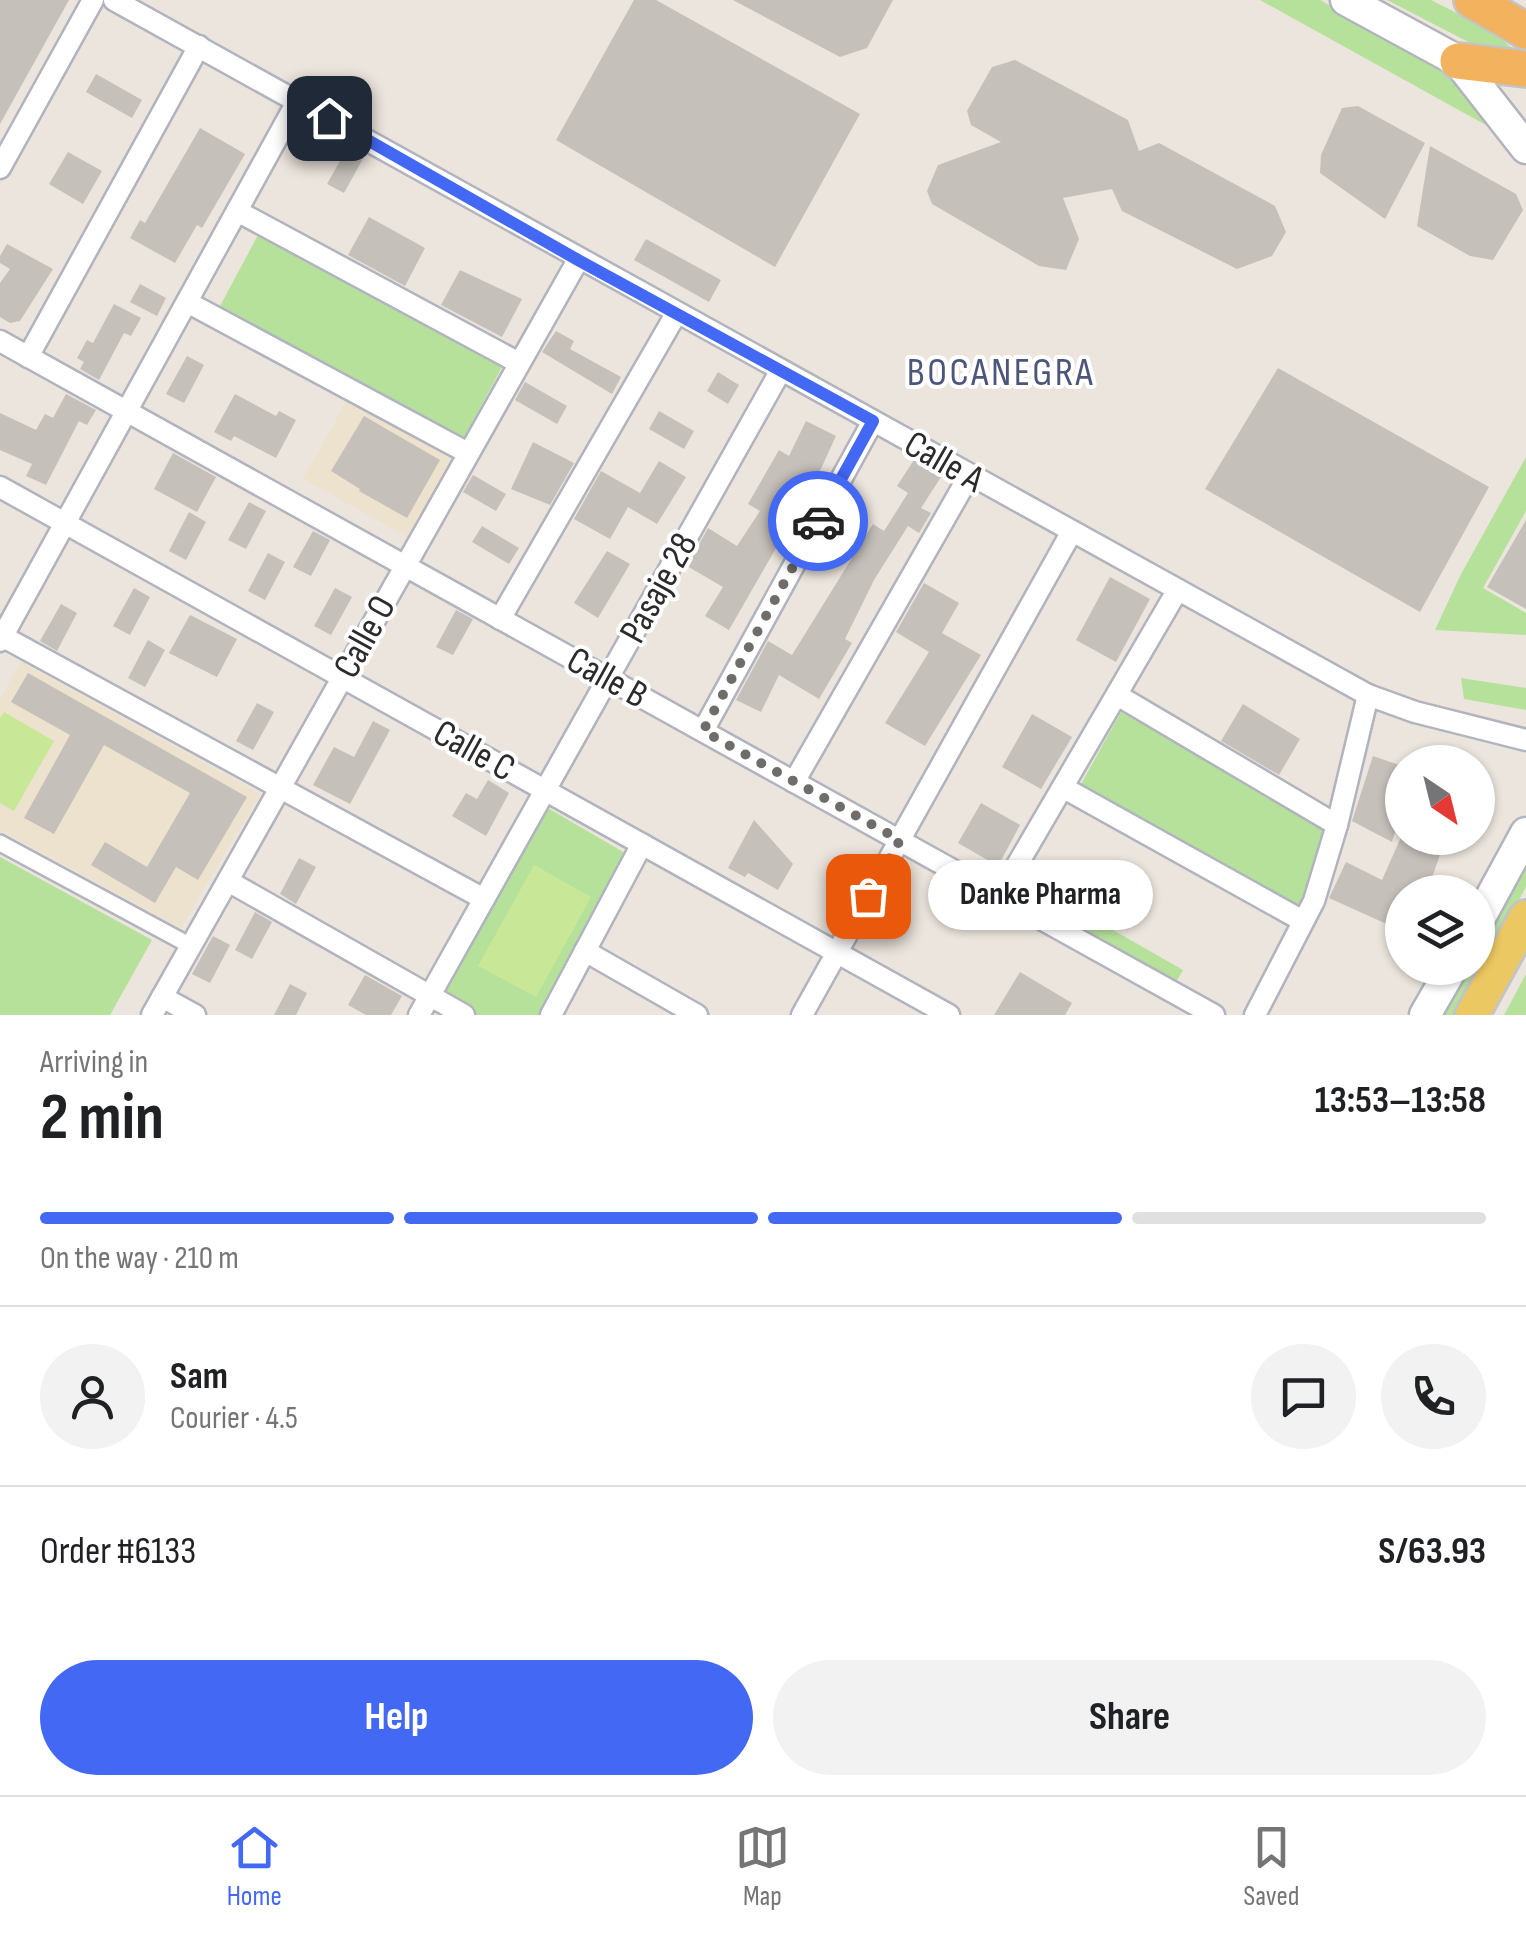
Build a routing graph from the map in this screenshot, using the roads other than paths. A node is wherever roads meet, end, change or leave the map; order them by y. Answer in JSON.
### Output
{"nodes":[{"id":1,"x":94,"y":0,"type":"edge"},
{"id":2,"x":114,"y":0,"type":"edge"},
{"id":3,"x":1346,"y":0,"type":"edge"},
{"id":4,"x":1472,"y":0,"type":"edge"},
{"id":5,"x":1526,"y":32,"type":"edge"},
{"id":6,"x":199,"y":46,"type":"junction"},
{"id":7,"x":1458,"y":61,"type":"junction"},
{"id":8,"x":1526,"y":70,"type":"edge"},
{"id":9,"x":298,"y":100,"type":"junction"},
{"id":10,"x":1526,"y":148,"type":"edge"},
{"id":11,"x":0,"y":168,"type":"edge"},
{"id":12,"x":236,"y":211,"type":"junction"},
{"id":13,"x":578,"y":260,"type":"junction"},
{"id":14,"x":187,"y":302,"type":"junction"},
{"id":15,"x":676,"y":314,"type":"junction"},
{"id":16,"x":0,"y":341,"type":"edge"},
{"id":17,"x":28,"y":357,"type":"junction"},
{"id":18,"x":519,"y":363,"type":"junction"},
{"id":19,"x":781,"y":370,"type":"junction"},
{"id":20,"x":126,"y":412,"type":"junction"},
{"id":21,"x":873,"y":421,"type":"junction"},
{"id":22,"x":468,"y":453,"type":"junction"},
{"id":23,"x":969,"y":476,"type":"junction"},
{"id":24,"x":0,"y":487,"type":"edge"},
{"id":25,"x":65,"y":523,"type":"junction"},
{"id":26,"x":1072,"y":533,"type":"junction"},
{"id":27,"x":405,"y":566,"type":"junction"},
{"id":28,"x":1177,"y":591,"type":"junction"},
{"id":29,"x":500,"y":619,"type":"junction"},
{"id":30,"x":1,"y":637,"type":"edge"},
{"id":31,"x":342,"y":678,"type":"junction"},
{"id":32,"x":608,"y":679,"type":"junction"},
{"id":33,"x":1117,"y":695,"type":"junction"},
{"id":34,"x":1368,"y":696,"type":"junction"},
{"id":35,"x":703,"y":731,"type":"junction"},
{"id":36,"x":1526,"y":740,"type":"edge"},
{"id":37,"x":794,"y":782,"type":"junction"},
{"id":38,"x":281,"y":786,"type":"junction"},
{"id":39,"x":1064,"y":788,"type":"junction"},
{"id":40,"x":545,"y":790,"type":"junction"},
{"id":41,"x":1337,"y":824,"type":"junction"},
{"id":42,"x":1526,"y":834,"type":"edge"},
{"id":43,"x":900,"y":840,"type":"junction"},
{"id":44,"x":0,"y":844,"type":"edge"},
{"id":45,"x":642,"y":844,"type":"junction"},
{"id":46,"x":228,"y":881,"type":"junction"},
{"id":47,"x":1495,"y":890,"type":"edge"},
{"id":48,"x":999,"y":896,"type":"junction"},
{"id":49,"x":484,"y":899,"type":"junction"},
{"id":50,"x":1526,"y":918,"type":"edge"},
{"id":51,"x":1303,"y":921,"type":"junction"},
{"id":52,"x":191,"y":946,"type":"junction"},
{"id":53,"x":585,"y":951,"type":"junction"},
{"id":54,"x":837,"y":953,"type":"junction"},
{"id":55,"x":1442,"y":985,"type":"edge"},
{"id":56,"x":430,"y":996,"type":"junction"},
{"id":57,"x":157,"y":1006,"type":"edge"},
{"id":58,"x":195,"y":1015,"type":"edge"},
{"id":59,"x":419,"y":1015,"type":"edge"},
{"id":60,"x":464,"y":1015,"type":"edge"},
{"id":61,"x":550,"y":1015,"type":"edge"},
{"id":62,"x":696,"y":1015,"type":"edge"},
{"id":63,"x":802,"y":1015,"type":"edge"},
{"id":64,"x":949,"y":1015,"type":"edge"},
{"id":65,"x":1214,"y":1015,"type":"edge"},
{"id":66,"x":1255,"y":1015,"type":"edge"},
{"id":67,"x":1425,"y":1015,"type":"edge"},
{"id":68,"x":1472,"y":1015,"type":"edge"}],
"edges":[{"from":1,"to":11,"type":"street"},
{"from":2,"to":6,"type":"street","name":"Calle A"},
{"from":3,"to":7,"type":"main road"},
{"from":4,"to":5,"type":"highway"},
{"from":6,"to":9,"type":"street","name":"Calle A"},
{"from":6,"to":17,"type":"street"},
{"from":7,"to":8,"type":"highway"},
{"from":7,"to":10,"type":"main road"},
{"from":9,"to":12,"type":"street"},
{"from":9,"to":13,"type":"street","name":"Calle A"},
{"from":12,"to":14,"type":"street"},
{"from":12,"to":18,"type":"street"},
{"from":13,"to":15,"type":"street","name":"Calle A"},
{"from":13,"to":18,"type":"street","name":"Calle O"},
{"from":14,"to":20,"type":"street"},
{"from":14,"to":22,"type":"street"},
{"from":15,"to":19,"type":"street","name":"Calle A"},
{"from":15,"to":29,"type":"street"},
{"from":16,"to":17,"type":"street","name":"Calle B"},
{"from":17,"to":20,"type":"street","name":"Calle B"},
{"from":18,"to":22,"type":"street","name":"Calle O"},
{"from":19,"to":21,"type":"street","name":"Calle A"},
{"from":19,"to":32,"type":"street","name":"Pasaje 28"},
{"from":20,"to":25,"type":"street"},
{"from":20,"to":27,"type":"street","name":"Calle B"},
{"from":21,"to":23,"type":"street","name":"Calle A"},
{"from":21,"to":35,"type":"street"},
{"from":22,"to":27,"type":"street","name":"Calle O"},
{"from":23,"to":26,"type":"street","name":"Calle A"},
{"from":23,"to":37,"type":"street"},
{"from":24,"to":25,"type":"street","name":"Calle C"},
{"from":25,"to":30,"type":"street"},
{"from":25,"to":31,"type":"street","name":"Calle C"},
{"from":26,"to":28,"type":"street","name":"Calle A"},
{"from":26,"to":43,"type":"street"},
{"from":27,"to":29,"type":"street","name":"Calle B"},
{"from":27,"to":31,"type":"street","name":"Calle O"},
{"from":28,"to":33,"type":"street"},
{"from":28,"to":34,"type":"street","name":"Calle A"},
{"from":29,"to":32,"type":"street","name":"Calle B"},
{"from":30,"to":38,"type":"street"},
{"from":31,"to":38,"type":"street","name":"Calle O"},
{"from":31,"to":40,"type":"street","name":"Calle C"},
{"from":32,"to":35,"type":"street","name":"Calle B"},
{"from":32,"to":40,"type":"street","name":"Pasaje 28"},
{"from":33,"to":39,"type":"street"},
{"from":33,"to":41,"type":"street"},
{"from":34,"to":36,"type":"street","name":"Calle A"},
{"from":34,"to":41,"type":"street"},
{"from":35,"to":37,"type":"street","name":"Calle B"},
{"from":37,"to":43,"type":"street","name":"Calle B"},
{"from":38,"to":46,"type":"street","name":"Calle O"},
{"from":38,"to":49,"type":"street"},
{"from":39,"to":48,"type":"street"},
{"from":39,"to":51,"type":"street"},
{"from":40,"to":45,"type":"street","name":"Calle C"},
{"from":40,"to":49,"type":"street","name":"Pasaje 28"},
{"from":41,"to":51,"type":"street"},
{"from":42,"to":47,"type":"main road"},
{"from":43,"to":48,"type":"street","name":"Calle B"},
{"from":43,"to":54,"type":"street"},
{"from":44,"to":52,"type":"street"},
{"from":45,"to":53,"type":"street"},
{"from":45,"to":54,"type":"street","name":"Calle C"},
{"from":46,"to":52,"type":"street","name":"Calle O"},
{"from":46,"to":56,"type":"street"},
{"from":48,"to":65,"type":"street","name":"Calle B"},
{"from":49,"to":56,"type":"street","name":"Pasaje 28"},
{"from":50,"to":68,"type":"main road"},
{"from":51,"to":66,"type":"street"},
{"from":52,"to":57,"type":"street","name":"Calle O"},
{"from":53,"to":61,"type":"street"},
{"from":53,"to":62,"type":"street"},
{"from":54,"to":63,"type":"street"},
{"from":54,"to":64,"type":"street","name":"Calle C"},
{"from":55,"to":67,"type":"main road"},
{"from":56,"to":59,"type":"street","name":"Pasaje 28"},
{"from":56,"to":60,"type":"street"},
{"from":57,"to":58,"type":"street"}]}
